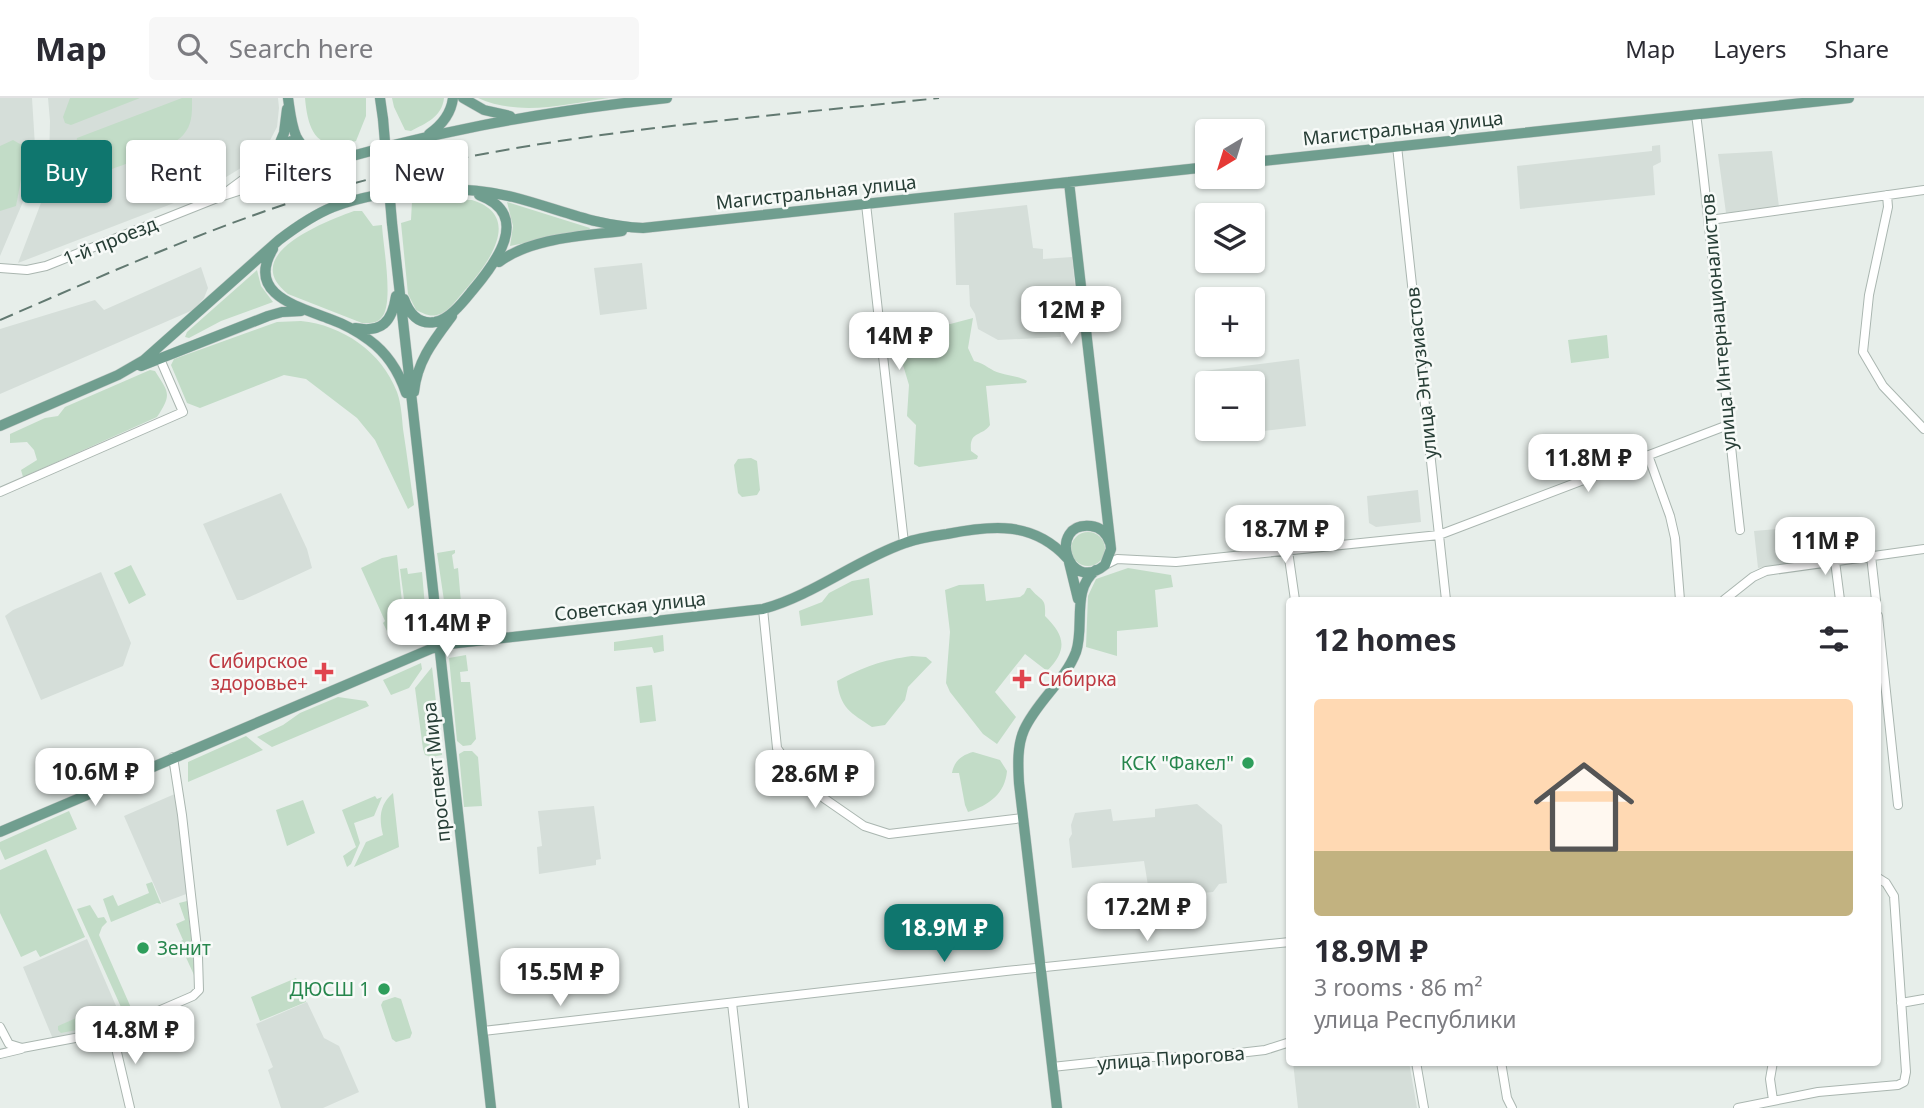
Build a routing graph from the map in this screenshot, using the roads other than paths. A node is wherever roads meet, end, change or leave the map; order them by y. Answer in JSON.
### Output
{"nodes":[{"id":1,"x":288,"y":98,"type":"edge"},
{"id":2,"x":380,"y":98,"type":"edge"},
{"id":3,"x":453,"y":98,"type":"edge"},
{"id":4,"x":463,"y":98,"type":"edge"},
{"id":5,"x":667,"y":98,"type":"edge"},
{"id":6,"x":1849,"y":98,"type":"edge"},
{"id":7,"x":1696,"y":114,"type":"junction"},
{"id":8,"x":528,"y":115,"type":"junction"},
{"id":9,"x":422,"y":137,"type":"junction"},
{"id":10,"x":281,"y":140,"type":"edge"},
{"id":11,"x":300,"y":140,"type":"edge"},
{"id":12,"x":1397,"y":146,"type":"junction"},
{"id":13,"x":357,"y":153,"type":"edge"},
{"id":14,"x":1265,"y":161,"type":"edge"},
{"id":15,"x":1195,"y":168,"type":"edge"},
{"id":16,"x":1069,"y":182,"type":"junction"},
{"id":17,"x":1924,"y":190,"type":"edge"},
{"id":18,"x":468,"y":191,"type":"edge"},
{"id":19,"x":468,"y":191,"type":"edge"},
{"id":20,"x":1887,"y":195,"type":"junction"},
{"id":21,"x":370,"y":199,"type":"edge"},
{"id":22,"x":205,"y":203,"type":"edge"},
{"id":23,"x":866,"y":204,"type":"junction"},
{"id":24,"x":1710,"y":220,"type":"junction"},
{"id":25,"x":643,"y":228,"type":"junction"},
{"id":26,"x":279,"y":240,"type":"junction"},
{"id":27,"x":0,"y":268,"type":"edge"},
{"id":28,"x":489,"y":271,"type":"junction"},
{"id":29,"x":398,"y":282,"type":"junction"},
{"id":30,"x":462,"y":302,"type":"junction"},
{"id":31,"x":309,"y":312,"type":"junction"},
{"id":32,"x":342,"y":324,"type":"junction"},
{"id":33,"x":160,"y":359,"type":"junction"},
{"id":34,"x":118,"y":376,"type":"junction"},
{"id":35,"x":412,"y":414,"type":"junction"},
{"id":36,"x":1728,"y":425,"type":"junction"},
{"id":37,"x":0,"y":426,"type":"edge"},
{"id":38,"x":1924,"y":429,"type":"edge"},
{"id":39,"x":1648,"y":455,"type":"junction"},
{"id":40,"x":0,"y":492,"type":"edge"},
{"id":41,"x":1105,"y":507,"type":"junction"},
{"id":42,"x":1079,"y":528,"type":"junction"},
{"id":43,"x":1740,"y":530,"type":"dead end"},
{"id":44,"x":1033,"y":534,"type":"junction"},
{"id":45,"x":1439,"y":535,"type":"junction"},
{"id":46,"x":904,"y":543,"type":"junction"},
{"id":47,"x":1110,"y":543,"type":"junction"},
{"id":48,"x":1924,"y":549,"type":"edge"},
{"id":49,"x":1288,"y":551,"type":"junction"},
{"id":50,"x":1871,"y":556,"type":"junction"},
{"id":51,"x":1130,"y":559,"type":"junction"},
{"id":52,"x":1068,"y":560,"type":"junction"},
{"id":53,"x":1835,"y":561,"type":"junction"},
{"id":54,"x":1100,"y":568,"type":"junction"},
{"id":55,"x":1295,"y":597,"type":"edge"},
{"id":56,"x":1446,"y":597,"type":"edge"},
{"id":57,"x":1680,"y":597,"type":"edge"},
{"id":58,"x":1728,"y":597,"type":"edge"},
{"id":59,"x":1840,"y":597,"type":"edge"},
{"id":60,"x":1876,"y":597,"type":"edge"},
{"id":61,"x":763,"y":609,"type":"junction"},
{"id":62,"x":1081,"y":619,"type":"junction"},
{"id":63,"x":1881,"y":644,"type":"edge"},
{"id":64,"x":440,"y":645,"type":"junction"},
{"id":65,"x":173,"y":757,"type":"junction"},
{"id":66,"x":1898,"y":804,"type":"dead end"},
{"id":67,"x":1023,"y":818,"type":"junction"},
{"id":68,"x":0,"y":832,"type":"edge"},
{"id":69,"x":1881,"y":880,"type":"edge"},
{"id":70,"x":1286,"y":942,"type":"edge"},
{"id":71,"x":1040,"y":967,"type":"junction"},
{"id":72,"x":1924,"y":999,"type":"edge"},
{"id":73,"x":732,"y":1003,"type":"junction"},
{"id":74,"x":1901,"y":1003,"type":"junction"},
{"id":75,"x":0,"y":1027,"type":"edge"},
{"id":76,"x":112,"y":1031,"type":"junction"},
{"id":77,"x":483,"y":1031,"type":"junction"},
{"id":78,"x":1286,"y":1043,"type":"edge"},
{"id":79,"x":22,"y":1048,"type":"junction"},
{"id":80,"x":0,"y":1054,"type":"edge"},
{"id":81,"x":1417,"y":1066,"type":"edge"},
{"id":82,"x":1502,"y":1066,"type":"edge"},
{"id":83,"x":1772,"y":1066,"type":"edge"},
{"id":84,"x":1052,"y":1067,"type":"junction"},
{"id":85,"x":1773,"y":1100,"type":"junction"},
{"id":86,"x":130,"y":1108,"type":"edge"},
{"id":87,"x":491,"y":1108,"type":"edge"},
{"id":88,"x":744,"y":1108,"type":"edge"},
{"id":89,"x":1057,"y":1108,"type":"edge"},
{"id":90,"x":1423,"y":1108,"type":"edge"},
{"id":91,"x":1512,"y":1108,"type":"edge"},
{"id":92,"x":1738,"y":1108,"type":"edge"}],
"edges":[{"from":1,"to":10,"type":"main road"},
{"from":1,"to":11,"type":"main road"},
{"from":2,"to":29,"type":"main road","name":"проспект Мира","bridge":true},
{"from":3,"to":9,"type":"main road"},
{"from":4,"to":8,"type":"main road"},
{"from":5,"to":8,"type":"main road"},
{"from":6,"to":7,"type":"main road","name":"Магистральная улица"},
{"from":7,"to":12,"type":"main road","name":"Магистральная улица"},
{"from":7,"to":24,"type":"street","name":"улица Интернационалистов"},
{"from":8,"to":9,"type":"main road"},
{"from":9,"to":13,"type":"main road"},
{"from":12,"to":14,"type":"main road","name":"Магистральная улица"},
{"from":12,"to":45,"type":"street","name":"улица Энтузиастов"},
{"from":15,"to":16,"type":"main road","name":"Магистральная улица"},
{"from":16,"to":23,"type":"main road","name":"Магистральная улица"},
{"from":16,"to":41,"type":"main road"},
{"from":17,"to":20,"type":"street"},
{"from":18,"to":25,"type":"main road","name":"Магистральная улица"},
{"from":19,"to":28,"type":"main road"},
{"from":20,"to":24,"type":"street"},
{"from":20,"to":38,"type":"street"},
{"from":21,"to":26,"type":"main road","name":"Магистральная улица"},
{"from":22,"to":27,"type":"street","name":"1-й проезд"},
{"from":23,"to":25,"type":"main road","name":"Магистральная улица"},
{"from":23,"to":46,"type":"street"},
{"from":24,"to":36,"type":"street","name":"улица Интернационалистов"},
{"from":25,"to":28,"type":"main road"},
{"from":26,"to":31,"type":"main road"},
{"from":26,"to":34,"type":"main road","name":"Магистральная улица"},
{"from":28,"to":30,"type":"main road"},
{"from":29,"to":30,"type":"main road"},
{"from":29,"to":32,"type":"main road"},
{"from":29,"to":35,"type":"main road","name":"проспект Мира"},
{"from":30,"to":35,"type":"main road"},
{"from":31,"to":32,"type":"main road"},
{"from":31,"to":33,"type":"main road"},
{"from":32,"to":35,"type":"main road"},
{"from":33,"to":34,"type":"main road"},
{"from":33,"to":40,"type":"street"},
{"from":34,"to":37,"type":"main road","name":"Магистральная улица"},
{"from":35,"to":64,"type":"main road","name":"проспект Мира"},
{"from":36,"to":39,"type":"street"},
{"from":36,"to":43,"type":"street","name":"улица Интернационалистов"},
{"from":39,"to":45,"type":"street"},
{"from":39,"to":57,"type":"street"},
{"from":41,"to":42,"type":"main road"},
{"from":41,"to":47,"type":"main road"},
{"from":42,"to":44,"type":"main road"},
{"from":42,"to":47,"type":"main road"},
{"from":42,"to":52,"type":"main road"},
{"from":44,"to":46,"type":"main road","name":"Советская улица"},
{"from":44,"to":52,"type":"main road"},
{"from":45,"to":49,"type":"street"},
{"from":45,"to":56,"type":"street","name":"улица Энтузиастов"},
{"from":46,"to":61,"type":"main road","name":"Советская улица"},
{"from":47,"to":51,"type":"street"},
{"from":47,"to":54,"type":"main road"},
{"from":48,"to":50,"type":"street"},
{"from":49,"to":51,"type":"street"},
{"from":49,"to":55,"type":"street"},
{"from":50,"to":53,"type":"street"},
{"from":50,"to":60,"type":"street"},
{"from":51,"to":54,"type":"street"},
{"from":52,"to":54,"type":"main road"},
{"from":52,"to":62,"type":"main road"},
{"from":53,"to":58,"type":"street"},
{"from":53,"to":59,"type":"street"},
{"from":54,"to":62,"type":"main road"},
{"from":61,"to":64,"type":"main road","name":"Советская улица"},
{"from":61,"to":67,"type":"street"},
{"from":62,"to":67,"type":"main road"},
{"from":63,"to":66,"type":"street"},
{"from":64,"to":65,"type":"main road","name":"Советская улица"},
{"from":64,"to":77,"type":"main road","name":"проспект Мира"},
{"from":65,"to":68,"type":"main road","name":"Советская улица"},
{"from":65,"to":76,"type":"street"},
{"from":67,"to":71,"type":"main road"},
{"from":69,"to":74,"type":"street"},
{"from":70,"to":71,"type":"street"},
{"from":71,"to":73,"type":"street"},
{"from":71,"to":84,"type":"main road"},
{"from":72,"to":74,"type":"street"},
{"from":73,"to":77,"type":"street"},
{"from":73,"to":88,"type":"street"},
{"from":74,"to":85,"type":"street"},
{"from":75,"to":79,"type":"street"},
{"from":76,"to":79,"type":"street"},
{"from":76,"to":86,"type":"street"},
{"from":77,"to":87,"type":"main road","name":"проспект Мира"},
{"from":78,"to":84,"type":"street","name":"улица Пирогова"},
{"from":79,"to":80,"type":"street"},
{"from":81,"to":90,"type":"street"},
{"from":82,"to":91,"type":"street"},
{"from":83,"to":85,"type":"street"},
{"from":84,"to":89,"type":"main road"},
{"from":85,"to":92,"type":"street"}]}
